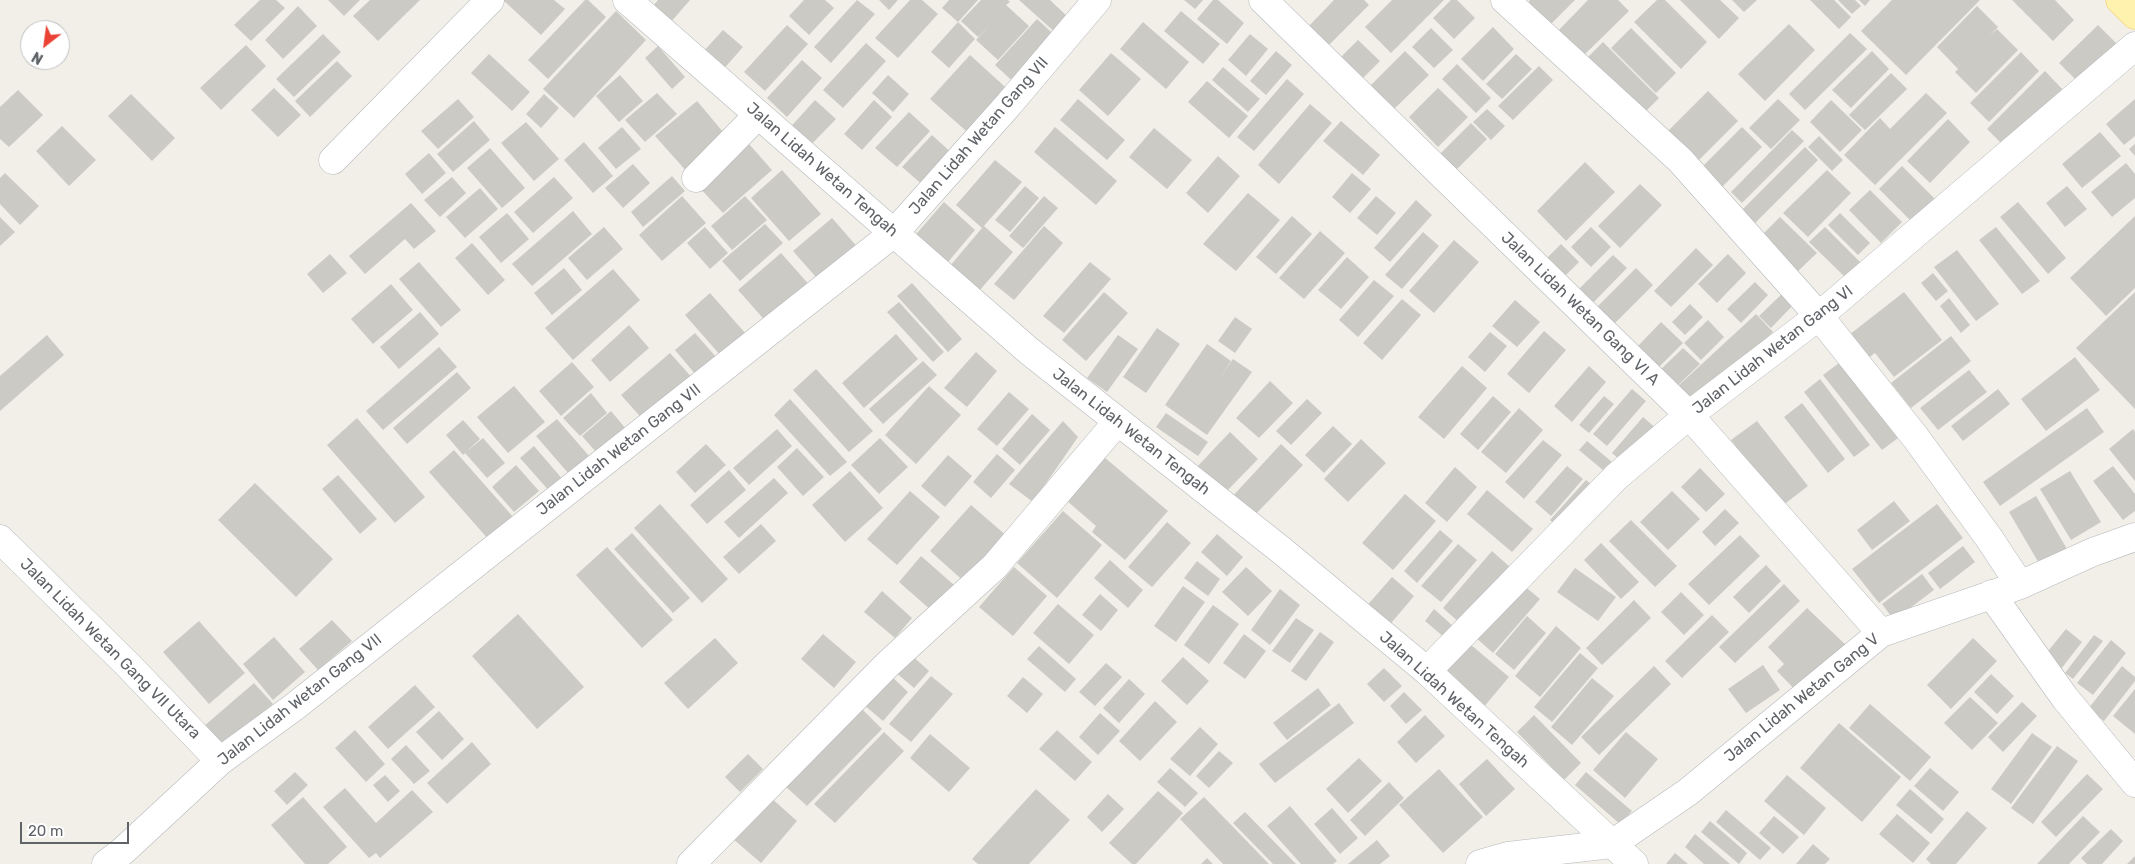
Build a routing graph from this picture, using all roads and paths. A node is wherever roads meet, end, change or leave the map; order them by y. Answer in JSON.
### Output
{"nodes":[{"id":1,"x":490,"y":0,"type":"edge"},
{"id":2,"x":627,"y":0,"type":"edge"},
{"id":3,"x":1097,"y":0,"type":"edge"},
{"id":4,"x":1263,"y":0,"type":"edge"},
{"id":5,"x":1505,"y":0,"type":"edge"},
{"id":6,"x":2120,"y":0,"type":"edge"},
{"id":7,"x":2135,"y":15,"type":"edge"},
{"id":8,"x":2135,"y":46,"type":"edge"},
{"id":9,"x":758,"y":115,"type":"junction"},
{"id":10,"x":334,"y":160,"type":"dead end"},
{"id":11,"x":696,"y":178,"type":"dead end"},
{"id":12,"x":895,"y":232,"type":"junction"},
{"id":13,"x":1819,"y":316,"type":"junction"},
{"id":14,"x":1689,"y":415,"type":"junction"},
{"id":15,"x":1117,"y":422,"type":"junction"},
{"id":16,"x":2135,"y":537,"type":"edge"},
{"id":17,"x":0,"y":539,"type":"edge"},
{"id":18,"x":2020,"y":585,"type":"junction"},
{"id":19,"x":1990,"y":594,"type":"junction"},
{"id":20,"x":1880,"y":633,"type":"junction"},
{"id":21,"x":1427,"y":671,"type":"junction"},
{"id":22,"x":220,"y":761,"type":"junction"},
{"id":23,"x":2135,"y":783,"type":"edge"},
{"id":24,"x":1612,"y":844,"type":"junction"},
{"id":25,"x":106,"y":864,"type":"edge"},
{"id":26,"x":691,"y":864,"type":"edge"},
{"id":27,"x":1480,"y":864,"type":"edge"},
{"id":28,"x":1634,"y":864,"type":"edge"}],
"edges":[{"from":1,"to":10,"type":"street"},
{"from":2,"to":9,"type":"street","name":"Jalan Lidah Wetan Tengah"},
{"from":3,"to":12,"type":"street","name":"Jalan Lidah Wetan Gang VII"},
{"from":4,"to":14,"type":"street","name":"Jalan Lidah Wetan Gang VI A"},
{"from":5,"to":13,"type":"street"},
{"from":6,"to":7,"type":"main road"},
{"from":8,"to":13,"type":"street","name":"Jalan Lidah Wetan Gang VI"},
{"from":9,"to":11,"type":"street"},
{"from":9,"to":12,"type":"street","name":"Jalan Lidah Wetan Tengah"},
{"from":12,"to":15,"type":"street","name":"Jalan Lidah Wetan Tengah"},
{"from":12,"to":22,"type":"street","name":"Jalan Lidah Wetan Gang VII"},
{"from":13,"to":14,"type":"street","name":"Jalan Lidah Wetan Gang VI"},
{"from":13,"to":18,"type":"street"},
{"from":14,"to":20,"type":"street","name":"Jalan Lidah Wetan Gang VI A"},
{"from":14,"to":21,"type":"street","name":"Jalan Lidah Wetan Gang VI"},
{"from":15,"to":21,"type":"street","name":"Jalan Lidah Wetan Tengah"},
{"from":15,"to":26,"type":"street"},
{"from":16,"to":18,"type":"street","name":"Jalan Lidah Wetan Gang V"},
{"from":17,"to":22,"type":"street","name":"Jalan Lidah Wetan Gang VII Utara"},
{"from":18,"to":19,"type":"street","name":"Jalan Lidah Wetan Gang V"},
{"from":19,"to":20,"type":"street","name":"Jalan Lidah Wetan Gang V"},
{"from":19,"to":23,"type":"street"},
{"from":20,"to":24,"type":"street","name":"Jalan Lidah Wetan Gang V"},
{"from":21,"to":24,"type":"street","name":"Jalan Lidah Wetan Tengah"},
{"from":22,"to":25,"type":"street","name":"Jalan Lidah Wetan Gang VII"},
{"from":24,"to":27,"type":"street","name":"Jalan Lidah Wetan Gang V"},
{"from":24,"to":28,"type":"street","name":"Jalan Lidah Wetan Tengah"}]}
